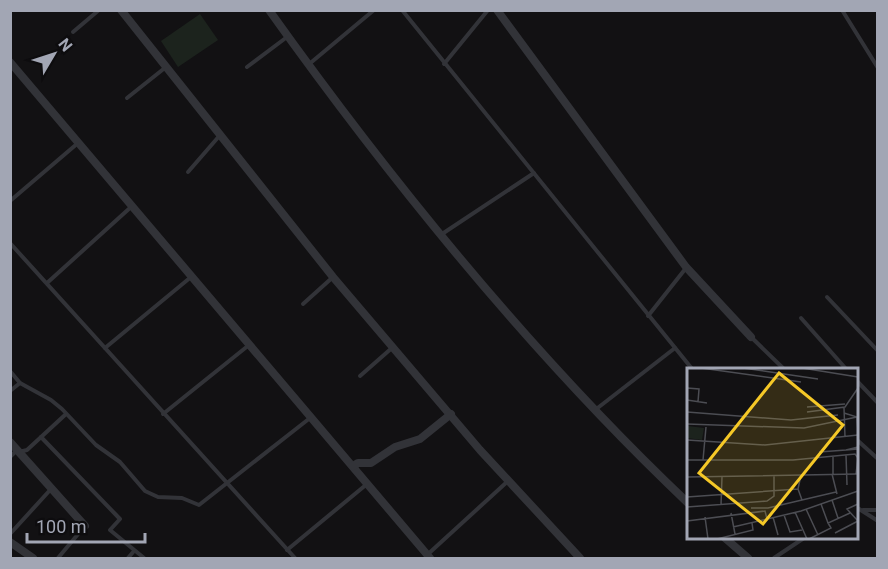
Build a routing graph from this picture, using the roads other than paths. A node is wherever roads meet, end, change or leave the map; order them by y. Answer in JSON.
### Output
{"nodes":[{"id":1,"x":99,"y":10,"type":"edge"},
{"id":2,"x":121,"y":10,"type":"edge"},
{"id":3,"x":268,"y":10,"type":"edge"},
{"id":4,"x":374,"y":10,"type":"edge"},
{"id":5,"x":402,"y":10,"type":"edge"},
{"id":6,"x":488,"y":10,"type":"edge"},
{"id":7,"x":497,"y":10,"type":"edge"},
{"id":8,"x":842,"y":10,"type":"edge"},
{"id":9,"x":73,"y":32,"type":"dead end"},
{"id":10,"x":287,"y":37,"type":"junction"},
{"id":11,"x":444,"y":64,"type":"junction"},
{"id":12,"x":308,"y":65,"type":"junction"},
{"id":13,"x":166,"y":66,"type":"junction"},
{"id":14,"x":12,"y":67,"type":"edge"},
{"id":15,"x":247,"y":67,"type":"dead end"},
{"id":16,"x":878,"y":68,"type":"edge"},
{"id":17,"x":126,"y":98,"type":"dead end"},
{"id":18,"x":221,"y":134,"type":"junction"},
{"id":19,"x":78,"y":143,"type":"junction"},
{"id":20,"x":188,"y":172,"type":"dead end"},
{"id":21,"x":534,"y":173,"type":"junction"},
{"id":22,"x":10,"y":201,"type":"edge"},
{"id":23,"x":132,"y":207,"type":"junction"},
{"id":24,"x":441,"y":236,"type":"junction"},
{"id":25,"x":10,"y":243,"type":"edge"},
{"id":26,"x":686,"y":267,"type":"junction"},
{"id":27,"x":333,"y":276,"type":"junction"},
{"id":28,"x":192,"y":277,"type":"junction"},
{"id":29,"x":47,"y":283,"type":"junction"},
{"id":30,"x":827,"y":297,"type":"dead end"},
{"id":31,"x":303,"y":304,"type":"dead end"},
{"id":32,"x":648,"y":316,"type":"junction"},
{"id":33,"x":801,"y":318,"type":"dead end"},
{"id":34,"x":751,"y":337,"type":"joint"},
{"id":35,"x":250,"y":345,"type":"junction"},
{"id":36,"x":393,"y":347,"type":"junction"},
{"id":37,"x":105,"y":348,"type":"junction"},
{"id":38,"x":675,"y":348,"type":"junction"},
{"id":39,"x":878,"y":351,"type":"edge"},
{"id":40,"x":692,"y":368,"type":"edge"},
{"id":41,"x":784,"y":368,"type":"edge"},
{"id":42,"x":846,"y":368,"type":"edge"},
{"id":43,"x":10,"y":371,"type":"edge"},
{"id":44,"x":360,"y":376,"type":"dead end"},
{"id":45,"x":858,"y":382,"type":"edge"},
{"id":46,"x":20,"y":383,"type":"junction"},
{"id":47,"x":10,"y":392,"type":"edge"},
{"id":48,"x":878,"y":403,"type":"edge"},
{"id":49,"x":595,"y":410,"type":"junction"},
{"id":50,"x":66,"y":414,"type":"junction"},
{"id":51,"x":163,"y":414,"type":"junction"},
{"id":52,"x":451,"y":414,"type":"junction"},
{"id":53,"x":311,"y":417,"type":"junction"},
{"id":54,"x":41,"y":437,"type":"junction"},
{"id":55,"x":858,"y":441,"type":"edge"},
{"id":56,"x":10,"y":442,"type":"edge"},
{"id":57,"x":18,"y":451,"type":"junction"},
{"id":58,"x":10,"y":457,"type":"edge"},
{"id":59,"x":878,"y":459,"type":"edge"},
{"id":60,"x":353,"y":466,"type":"junction"},
{"id":61,"x":508,"y":481,"type":"junction"},
{"id":62,"x":228,"y":482,"type":"junction"},
{"id":63,"x":367,"y":484,"type":"junction"},
{"id":64,"x":51,"y":488,"type":"junction"},
{"id":65,"x":687,"y":502,"type":"edge"},
{"id":66,"x":858,"y":509,"type":"edge"},
{"id":67,"x":878,"y":510,"type":"edge"},
{"id":68,"x":878,"y":521,"type":"edge"},
{"id":69,"x":85,"y":526,"type":"joint"},
{"id":70,"x":10,"y":534,"type":"edge"},
{"id":71,"x":727,"y":539,"type":"edge"},
{"id":72,"x":801,"y":539,"type":"edge"},
{"id":73,"x":10,"y":542,"type":"edge"},
{"id":74,"x":134,"y":550,"type":"junction"},
{"id":75,"x":287,"y":550,"type":"junction"},
{"id":76,"x":21,"y":555,"type":"edge"},
{"id":77,"x":428,"y":556,"type":"edge"},
{"id":78,"x":33,"y":558,"type":"edge"},
{"id":79,"x":58,"y":558,"type":"edge"},
{"id":80,"x":128,"y":558,"type":"edge"},
{"id":81,"x":144,"y":558,"type":"edge"},
{"id":82,"x":295,"y":558,"type":"edge"},
{"id":83,"x":580,"y":558,"type":"edge"},
{"id":84,"x":748,"y":558,"type":"edge"},
{"id":85,"x":774,"y":558,"type":"edge"}],
"edges":[{"from":1,"to":9,"type":"lane"},
{"from":2,"to":13,"type":"street"},
{"from":3,"to":10,"type":"street"},
{"from":4,"to":12,"type":"lane"},
{"from":5,"to":11,"type":"lane"},
{"from":6,"to":11,"type":"lane"},
{"from":7,"to":26,"type":"street"},
{"from":8,"to":16,"type":"lane"},
{"from":10,"to":12,"type":"street"},
{"from":10,"to":15,"type":"lane"},
{"from":11,"to":21,"type":"lane"},
{"from":12,"to":24,"type":"street"},
{"from":13,"to":17,"type":"lane"},
{"from":13,"to":18,"type":"street"},
{"from":14,"to":19,"type":"street"},
{"from":18,"to":20,"type":"lane"},
{"from":18,"to":27,"type":"street"},
{"from":19,"to":22,"type":"lane"},
{"from":19,"to":23,"type":"street"},
{"from":21,"to":24,"type":"lane"},
{"from":21,"to":32,"type":"lane"},
{"from":23,"to":28,"type":"street"},
{"from":23,"to":29,"type":"lane"},
{"from":24,"to":49,"type":"street"},
{"from":25,"to":29,"type":"lane"},
{"from":26,"to":32,"type":"lane"},
{"from":26,"to":34,"type":"street"},
{"from":27,"to":31,"type":"lane"},
{"from":27,"to":36,"type":"street"},
{"from":28,"to":35,"type":"street"},
{"from":28,"to":37,"type":"lane"},
{"from":29,"to":37,"type":"lane"},
{"from":30,"to":39,"type":"lane"},
{"from":32,"to":38,"type":"lane"},
{"from":33,"to":42,"type":"lane"},
{"from":34,"to":41,"type":"lane"},
{"from":35,"to":51,"type":"lane"},
{"from":35,"to":53,"type":"street"},
{"from":36,"to":44,"type":"lane"},
{"from":36,"to":52,"type":"street"},
{"from":37,"to":51,"type":"lane"},
{"from":38,"to":40,"type":"lane"},
{"from":38,"to":49,"type":"lane"},
{"from":43,"to":46,"type":"lane"},
{"from":45,"to":48,"type":"lane"},
{"from":46,"to":47,"type":"lane"},
{"from":46,"to":50,"type":"lane"},
{"from":49,"to":65,"type":"street"},
{"from":50,"to":54,"type":"lane"},
{"from":50,"to":62,"type":"lane"},
{"from":51,"to":62,"type":"lane"},
{"from":52,"to":60,"type":"street"},
{"from":52,"to":61,"type":"street"},
{"from":53,"to":60,"type":"street"},
{"from":53,"to":62,"type":"lane"},
{"from":54,"to":57,"type":"lane"},
{"from":54,"to":74,"type":"lane"},
{"from":55,"to":59,"type":"lane"},
{"from":56,"to":57,"type":"street"},
{"from":57,"to":58,"type":"lane"},
{"from":57,"to":64,"type":"street"},
{"from":60,"to":63,"type":"street"},
{"from":61,"to":77,"type":"lane"},
{"from":61,"to":83,"type":"street"},
{"from":62,"to":75,"type":"lane"},
{"from":63,"to":75,"type":"lane"},
{"from":63,"to":77,"type":"street"},
{"from":64,"to":69,"type":"street"},
{"from":64,"to":70,"type":"lane"},
{"from":66,"to":67,"type":"lane"},
{"from":66,"to":68,"type":"lane"},
{"from":69,"to":79,"type":"lane"},
{"from":71,"to":84,"type":"street"},
{"from":72,"to":85,"type":"lane"},
{"from":73,"to":76,"type":"street"},
{"from":74,"to":80,"type":"lane"},
{"from":74,"to":81,"type":"lane"},
{"from":75,"to":82,"type":"lane"},
{"from":76,"to":78,"type":"street"}]}
